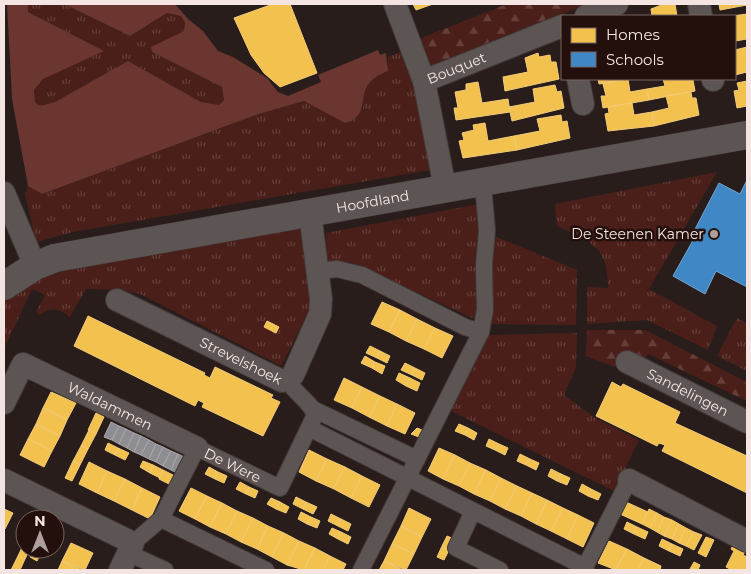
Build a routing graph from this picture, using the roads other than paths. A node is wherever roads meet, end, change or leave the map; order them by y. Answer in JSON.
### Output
{"nodes":[{"id":1,"x":395,"y":4,"type":"edge"},
{"id":2,"x":617,"y":4,"type":"edge"},
{"id":3,"x":589,"y":15,"type":"edge"},
{"id":4,"x":561,"y":26,"type":"edge"},
{"id":5,"x":578,"y":80,"type":"edge"},
{"id":6,"x":424,"y":81,"type":"junction"},
{"id":7,"x":583,"y":104,"type":"dead end"},
{"id":8,"x":747,"y":135,"type":"edge"},
{"id":9,"x":445,"y":188,"type":"junction"},
{"id":10,"x":4,"y":193,"type":"edge"},
{"id":11,"x":484,"y":196,"type":"dead end"},
{"id":12,"x":310,"y":213,"type":"junction"},
{"id":13,"x":35,"y":266,"type":"junction"},
{"id":14,"x":318,"y":271,"type":"junction"},
{"id":15,"x":4,"y":286,"type":"edge"},
{"id":16,"x":117,"y":300,"type":"dead end"},
{"id":17,"x":481,"y":332,"type":"junction"},
{"id":18,"x":627,"y":362,"type":"dead end"},
{"id":19,"x":288,"y":380,"type":"junction"},
{"id":20,"x":4,"y":403,"type":"edge"},
{"id":21,"x":313,"y":409,"type":"junction"},
{"id":22,"x":747,"y":422,"type":"edge"},
{"id":23,"x":309,"y":428,"type":"junction"},
{"id":24,"x":196,"y":448,"type":"junction"},
{"id":25,"x":417,"y":459,"type":"junction"},
{"id":26,"x":407,"y":478,"type":"junction"},
{"id":27,"x":4,"y":480,"type":"edge"},
{"id":28,"x":629,"y":480,"type":"joint"},
{"id":29,"x":473,"y":510,"type":"junction"},
{"id":30,"x":161,"y":519,"type":"junction"},
{"id":31,"x":747,"y":541,"type":"edge"},
{"id":32,"x":127,"y":555,"type":"edge"},
{"id":33,"x":586,"y":569,"type":"edge"},
{"id":34,"x":165,"y":570,"type":"edge"},
{"id":35,"x":266,"y":570,"type":"edge"},
{"id":36,"x":361,"y":570,"type":"edge"},
{"id":37,"x":500,"y":570,"type":"edge"}],
"edges":[{"from":1,"to":6,"type":"street"},
{"from":2,"to":3,"type":"street"},
{"from":4,"to":6,"type":"street","name":"Bouquet"},
{"from":5,"to":7,"type":"street"},
{"from":6,"to":9,"type":"street","name":"Bouquet"},
{"from":8,"to":9,"type":"street","name":"Hoofdland"},
{"from":9,"to":12,"type":"street","name":"Hoofdland"},
{"from":10,"to":13,"type":"street"},
{"from":11,"to":17,"type":"street"},
{"from":12,"to":13,"type":"street","name":"Hoofdland"},
{"from":12,"to":14,"type":"street","name":"Strevelshoek"},
{"from":13,"to":15,"type":"street","name":"Hoofdland"},
{"from":14,"to":17,"type":"street"},
{"from":14,"to":19,"type":"street","name":"Strevelshoek"},
{"from":16,"to":19,"type":"street","name":"Strevelshoek"},
{"from":17,"to":25,"type":"street"},
{"from":18,"to":22,"type":"street","name":"Sandelingen"},
{"from":19,"to":21,"type":"street"},
{"from":20,"to":24,"type":"street","name":"Waldammen"},
{"from":21,"to":23,"type":"street","name":"De Were"},
{"from":21,"to":25,"type":"street"},
{"from":23,"to":24,"type":"street","name":"De Were"},
{"from":23,"to":26,"type":"street"},
{"from":24,"to":30,"type":"street","name":"De Were"},
{"from":25,"to":26,"type":"street"},
{"from":26,"to":29,"type":"street"},
{"from":26,"to":36,"type":"street"},
{"from":27,"to":32,"type":"street"},
{"from":28,"to":31,"type":"street"},
{"from":28,"to":33,"type":"street"},
{"from":29,"to":33,"type":"street"},
{"from":29,"to":37,"type":"street"},
{"from":30,"to":32,"type":"street","name":"De Were"},
{"from":30,"to":35,"type":"street"},
{"from":32,"to":34,"type":"street"}]}
